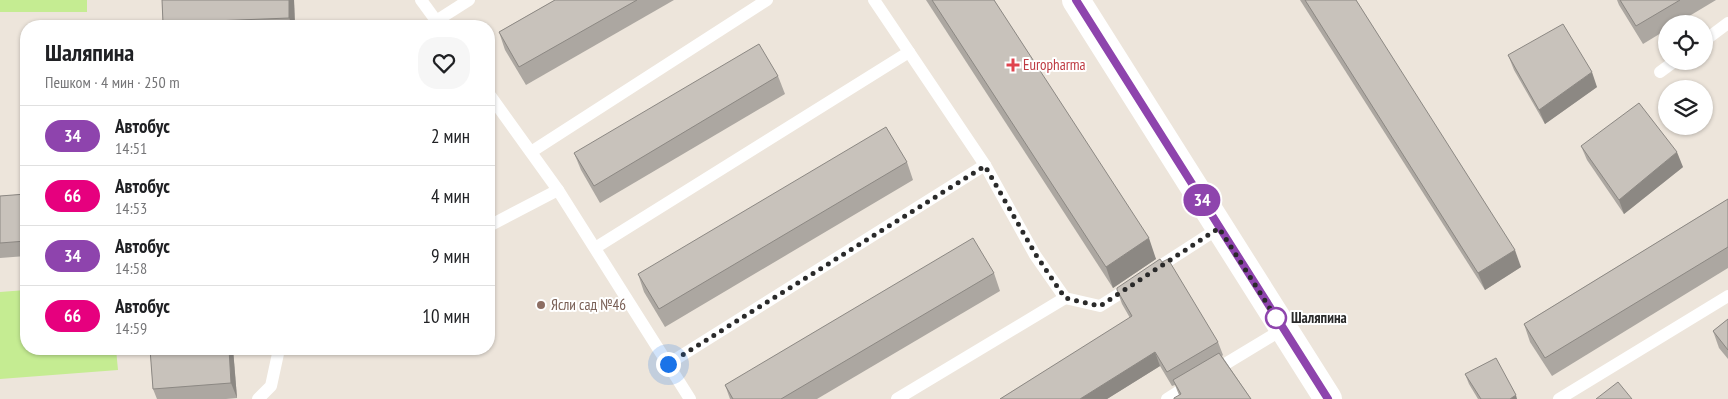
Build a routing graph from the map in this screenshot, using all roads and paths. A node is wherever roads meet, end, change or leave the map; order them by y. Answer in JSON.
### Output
{"nodes":[{"id":1,"x":420,"y":0,"type":"edge"},
{"id":2,"x":469,"y":0,"type":"edge"},
{"id":3,"x":767,"y":0,"type":"edge"},
{"id":4,"x":874,"y":0,"type":"edge"},
{"id":5,"x":1076,"y":0,"type":"edge"},
{"id":6,"x":435,"y":20,"type":"edge"},
{"id":7,"x":443,"y":20,"type":"edge"},
{"id":8,"x":1728,"y":24,"type":"edge"},
{"id":9,"x":1713,"y":35,"type":"edge"},
{"id":10,"x":909,"y":52,"type":"junction"},
{"id":11,"x":1663,"y":70,"type":"edge"},
{"id":12,"x":1660,"y":72,"type":"dead end"},
{"id":13,"x":495,"y":102,"type":"edge"},
{"id":14,"x":531,"y":152,"type":"junction"},
{"id":15,"x":985,"y":166,"type":"junction"},
{"id":16,"x":558,"y":190,"type":"junction"},
{"id":17,"x":495,"y":223,"type":"edge"},
{"id":18,"x":1219,"y":228,"type":"junction"},
{"id":19,"x":595,"y":248,"type":"junction"},
{"id":20,"x":1728,"y":296,"type":"edge"},
{"id":21,"x":1065,"y":298,"type":"junction"},
{"id":22,"x":1283,"y":329,"type":"junction"},
{"id":23,"x":278,"y":355,"type":"edge"},
{"id":24,"x":668,"y":364,"type":"junction"},
{"id":25,"x":258,"y":399,"type":"edge"},
{"id":26,"x":690,"y":399,"type":"edge"},
{"id":27,"x":897,"y":399,"type":"edge"},
{"id":28,"x":1167,"y":399,"type":"edge"},
{"id":29,"x":1328,"y":399,"type":"edge"},
{"id":30,"x":1559,"y":399,"type":"edge"}],
"edges":[{"from":1,"to":6,"type":"lane"},
{"from":2,"to":7,"type":"lane"},
{"from":3,"to":14,"type":"lane"},
{"from":4,"to":10,"type":"lane"},
{"from":5,"to":18,"type":"main road"},
{"from":8,"to":9,"type":"lane"},
{"from":10,"to":15,"type":"lane"},
{"from":10,"to":19,"type":"lane"},
{"from":11,"to":12,"type":"lane"},
{"from":13,"to":14,"type":"lane"},
{"from":14,"to":16,"type":"lane"},
{"from":15,"to":21,"type":"lane"},
{"from":15,"to":24,"type":"lane"},
{"from":16,"to":17,"type":"lane"},
{"from":16,"to":19,"type":"lane"},
{"from":18,"to":21,"type":"lane"},
{"from":18,"to":22,"type":"main road"},
{"from":19,"to":24,"type":"lane"},
{"from":20,"to":30,"type":"lane"},
{"from":21,"to":27,"type":"lane"},
{"from":22,"to":28,"type":"lane"},
{"from":22,"to":29,"type":"main road"},
{"from":23,"to":25,"type":"lane"},
{"from":24,"to":26,"type":"lane"}]}
